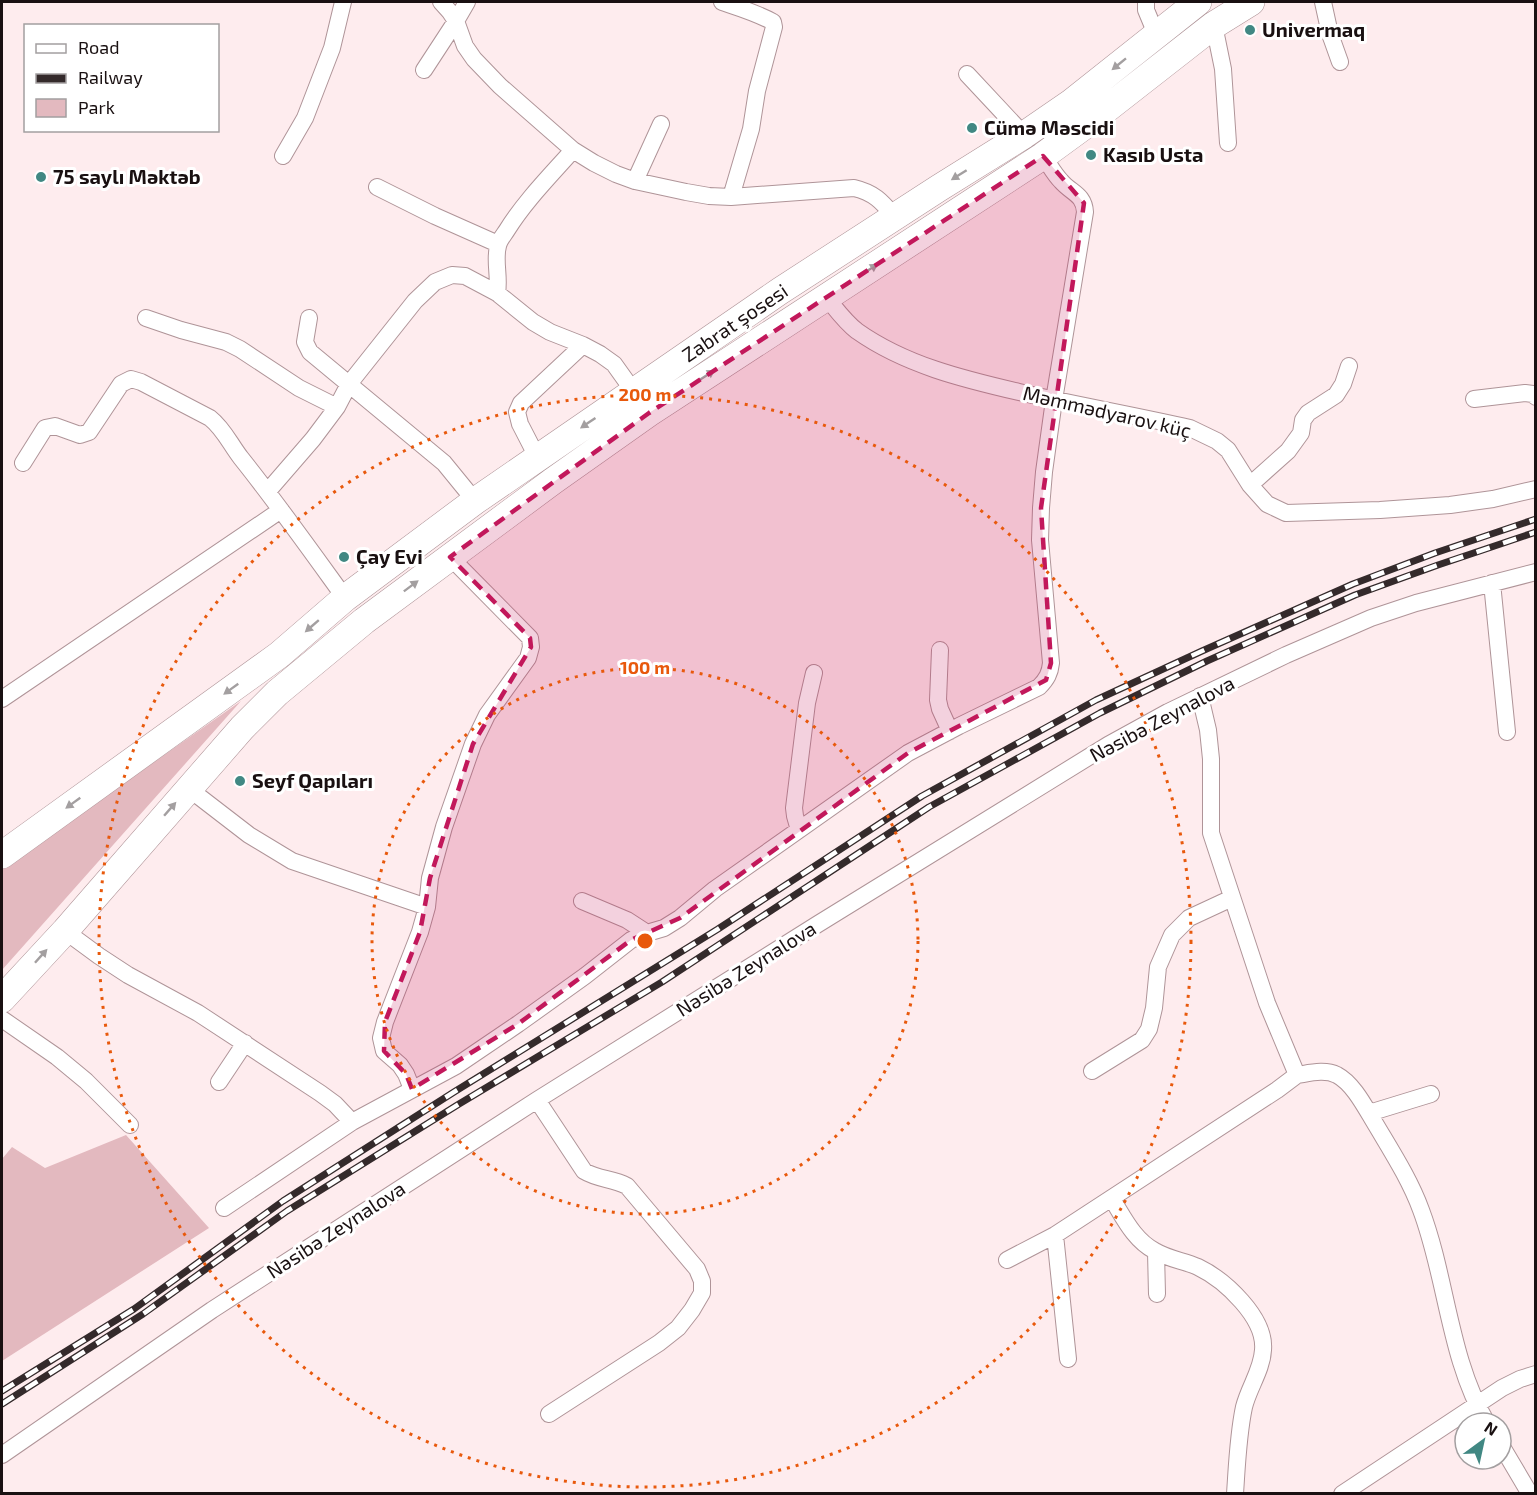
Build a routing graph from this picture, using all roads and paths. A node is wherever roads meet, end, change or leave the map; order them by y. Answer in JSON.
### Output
{"nodes":[{"id":1,"x":343,"y":2,"type":"edge"},
{"id":2,"x":441,"y":2,"type":"edge"},
{"id":3,"x":466,"y":2,"type":"edge"},
{"id":4,"x":723,"y":2,"type":"edge"},
{"id":5,"x":1146,"y":2,"type":"edge"},
{"id":6,"x":1198,"y":2,"type":"edge"},
{"id":7,"x":1251,"y":2,"type":"edge"},
{"id":8,"x":1323,"y":2,"type":"edge"},
{"id":9,"x":456,"y":21,"type":"junction"},
{"id":10,"x":1214,"y":25,"type":"junction"},
{"id":11,"x":1156,"y":34,"type":"junction"},
{"id":12,"x":1340,"y":62,"type":"dead end"},
{"id":13,"x":424,"y":70,"type":"dead end"},
{"id":14,"x":967,"y":74,"type":"dead end"},
{"id":15,"x":661,"y":124,"type":"dead end"},
{"id":16,"x":1024,"y":135,"type":"junction"},
{"id":17,"x":1228,"y":143,"type":"dead end"},
{"id":18,"x":573,"y":150,"type":"junction"},
{"id":19,"x":283,"y":156,"type":"dead end"},
{"id":20,"x":1044,"y":156,"type":"junction"},
{"id":21,"x":635,"y":181,"type":"junction"},
{"id":22,"x":377,"y":187,"type":"dead end"},
{"id":23,"x":730,"y":197,"type":"junction"},
{"id":24,"x":895,"y":217,"type":"junction"},
{"id":25,"x":910,"y":242,"type":"junction"},
{"id":26,"x":498,"y":244,"type":"junction"},
{"id":27,"x":497,"y":293,"type":"junction"},
{"id":28,"x":826,"y":297,"type":"junction"},
{"id":29,"x":146,"y":318,"type":"dead end"},
{"id":30,"x":309,"y":318,"type":"dead end"},
{"id":31,"x":583,"y":345,"type":"junction"},
{"id":32,"x":1349,"y":366,"type":"dead end"},
{"id":33,"x":349,"y":384,"type":"junction"},
{"id":34,"x":634,"y":392,"type":"junction"},
{"id":35,"x":1536,"y":397,"type":"edge"},
{"id":36,"x":1474,"y":399,"type":"dead end"},
{"id":37,"x":1054,"y":400,"type":"junction"},
{"id":38,"x":337,"y":407,"type":"junction"},
{"id":39,"x":537,"y":457,"type":"junction"},
{"id":40,"x":23,"y":463,"type":"dead end"},
{"id":41,"x":1250,"y":485,"type":"junction"},
{"id":42,"x":1536,"y":489,"type":"edge"},
{"id":43,"x":268,"y":490,"type":"junction"},
{"id":44,"x":475,"y":501,"type":"junction"},
{"id":45,"x":281,"y":510,"type":"junction"},
{"id":46,"x":450,"y":557,"type":"junction"},
{"id":47,"x":1536,"y":572,"type":"edge"},
{"id":48,"x":1492,"y":583,"type":"junction"},
{"id":49,"x":345,"y":598,"type":"junction"},
{"id":50,"x":940,"y":650,"type":"dead end"},
{"id":51,"x":814,"y":673,"type":"dead end"},
{"id":52,"x":1200,"y":696,"type":"junction"},
{"id":53,"x":2,"y":699,"type":"edge"},
{"id":54,"x":950,"y":731,"type":"junction"},
{"id":55,"x":1508,"y":732,"type":"dead end"},
{"id":56,"x":188,"y":788,"type":"junction"},
{"id":57,"x":800,"y":830,"type":"junction"},
{"id":58,"x":2,"y":855,"type":"edge"},
{"id":59,"x":1232,"y":898,"type":"junction"},
{"id":60,"x":582,"y":901,"type":"dead end"},
{"id":61,"x":427,"y":907,"type":"junction"},
{"id":62,"x":65,"y":931,"type":"junction"},
{"id":63,"x":647,"y":933,"type":"junction"},
{"id":64,"x":2,"y":999,"type":"edge"},
{"id":65,"x":2,"y":1019,"type":"edge"},
{"id":66,"x":245,"y":1043,"type":"junction"},
{"id":67,"x":1092,"y":1071,"type":"dead end"},
{"id":68,"x":1297,"y":1074,"type":"junction"},
{"id":69,"x":219,"y":1082,"type":"dead end"},
{"id":70,"x":412,"y":1089,"type":"junction"},
{"id":71,"x":1431,"y":1094,"type":"dead end"},
{"id":72,"x":537,"y":1100,"type":"junction"},
{"id":73,"x":1369,"y":1113,"type":"junction"},
{"id":74,"x":352,"y":1122,"type":"junction"},
{"id":75,"x":130,"y":1125,"type":"dead end"},
{"id":76,"x":1112,"y":1198,"type":"junction"},
{"id":77,"x":224,"y":1208,"type":"dead end"},
{"id":78,"x":1055,"y":1235,"type":"junction"},
{"id":79,"x":1156,"y":1252,"type":"junction"},
{"id":80,"x":1007,"y":1260,"type":"dead end"},
{"id":81,"x":1157,"y":1294,"type":"dead end"},
{"id":82,"x":1068,"y":1359,"type":"dead end"},
{"id":83,"x":1536,"y":1374,"type":"edge"},
{"id":84,"x":1476,"y":1405,"type":"junction"},
{"id":85,"x":1480,"y":1411,"type":"edge"},
{"id":86,"x":549,"y":1414,"type":"dead end"},
{"id":87,"x":2,"y":1455,"type":"edge"},
{"id":88,"x":1513,"y":1465,"type":"edge"},
{"id":89,"x":1235,"y":1494,"type":"edge"},
{"id":90,"x":1342,"y":1494,"type":"edge"},
{"id":91,"x":1530,"y":1494,"type":"edge"}],
"edges":[{"from":1,"to":19,"type":"street"},
{"from":2,"to":9,"type":"street"},
{"from":3,"to":9,"type":"street"},
{"from":4,"to":23,"type":"street"},
{"from":5,"to":11,"type":"street"},
{"from":6,"to":11,"type":"main road","name":"Zabrat şosesi"},
{"from":7,"to":10,"type":"main road","name":"Zabrat şosesi"},
{"from":8,"to":12,"type":"street"},
{"from":9,"to":13,"type":"street"},
{"from":9,"to":18,"type":"street"},
{"from":10,"to":17,"type":"street"},
{"from":10,"to":20,"type":"main road","name":"Zabrat şosesi"},
{"from":11,"to":16,"type":"main road","name":"Zabrat şosesi","one_way":true},
{"from":14,"to":16,"type":"street"},
{"from":15,"to":21,"type":"street"},
{"from":16,"to":24,"type":"main road","name":"Zabrat şosesi","one_way":true},
{"from":18,"to":21,"type":"street"},
{"from":18,"to":26,"type":"street"},
{"from":20,"to":25,"type":"main road","name":"Zabrat şosesi"},
{"from":20,"to":37,"type":"street"},
{"from":21,"to":23,"type":"street"},
{"from":22,"to":26,"type":"street"},
{"from":23,"to":24,"type":"street"},
{"from":24,"to":25,"type":"main road"},
{"from":24,"to":34,"type":"main road","name":"Zabrat şosesi"},
{"from":28,"to":25,"type":"main road","name":"Zabrat şosesi","one_way":true},
{"from":26,"to":27,"type":"street"},
{"from":27,"to":31,"type":"street"},
{"from":27,"to":33,"type":"street"},
{"from":28,"to":37,"type":"street","name":"Məmmədyarov küç"},
{"from":46,"to":28,"type":"main road","name":"Zabrat şosesi","one_way":true},
{"from":29,"to":38,"type":"street"},
{"from":30,"to":33,"type":"street"},
{"from":31,"to":34,"type":"street"},
{"from":31,"to":39,"type":"street"},
{"from":32,"to":41,"type":"street"},
{"from":33,"to":38,"type":"street"},
{"from":33,"to":44,"type":"street"},
{"from":34,"to":39,"type":"main road","name":"Zabrat şosesi","one_way":true},
{"from":35,"to":36,"type":"street"},
{"from":37,"to":41,"type":"street","name":"Məmmədyarov küç"},
{"from":37,"to":54,"type":"street"},
{"from":38,"to":43,"type":"street"},
{"from":39,"to":44,"type":"main road","name":"Zabrat şosesi"},
{"from":40,"to":43,"type":"street"},
{"from":41,"to":42,"type":"street","name":"Məmmədyarov küç"},
{"from":43,"to":45,"type":"street"},
{"from":44,"to":49,"type":"main road","name":"Zabrat şosesi"},
{"from":45,"to":49,"type":"street"},
{"from":45,"to":53,"type":"street"},
{"from":56,"to":46,"type":"main road","name":"Zabrat şosesi","one_way":true},
{"from":46,"to":61,"type":"street"},
{"from":47,"to":48,"type":"street","name":"Nəsibə Zeynalova"},
{"from":48,"to":52,"type":"street","name":"Nəsibə Zeynalova"},
{"from":48,"to":55,"type":"street"},
{"from":49,"to":58,"type":"main road","name":"Zabrat şosesi","one_way":true},
{"from":50,"to":54,"type":"street"},
{"from":51,"to":57,"type":"street"},
{"from":52,"to":59,"type":"street"},
{"from":52,"to":72,"type":"street","name":"Nəsibə Zeynalova"},
{"from":54,"to":57,"type":"street"},
{"from":56,"to":61,"type":"street"},
{"from":62,"to":56,"type":"main road","name":"Zabrat şosesi","one_way":true},
{"from":57,"to":63,"type":"street"},
{"from":59,"to":67,"type":"street"},
{"from":59,"to":68,"type":"street"},
{"from":60,"to":63,"type":"street"},
{"from":61,"to":70,"type":"street"},
{"from":64,"to":62,"type":"main road","name":"Zabrat şosesi","one_way":true},
{"from":62,"to":66,"type":"street"},
{"from":63,"to":70,"type":"street"},
{"from":65,"to":75,"type":"street"},
{"from":66,"to":69,"type":"street"},
{"from":66,"to":74,"type":"street"},
{"from":68,"to":73,"type":"street"},
{"from":68,"to":76,"type":"street"},
{"from":70,"to":74,"type":"street"},
{"from":71,"to":73,"type":"street"},
{"from":72,"to":86,"type":"street"},
{"from":72,"to":87,"type":"street","name":"Nəsibə Zeynalova"},
{"from":73,"to":84,"type":"street"},
{"from":74,"to":77,"type":"street"},
{"from":76,"to":78,"type":"street"},
{"from":76,"to":79,"type":"street"},
{"from":78,"to":80,"type":"street"},
{"from":78,"to":82,"type":"street"},
{"from":79,"to":81,"type":"street"},
{"from":79,"to":89,"type":"street"},
{"from":83,"to":84,"type":"street"},
{"from":84,"to":85,"type":"street"},
{"from":84,"to":90,"type":"street"},
{"from":88,"to":91,"type":"street"}]}
